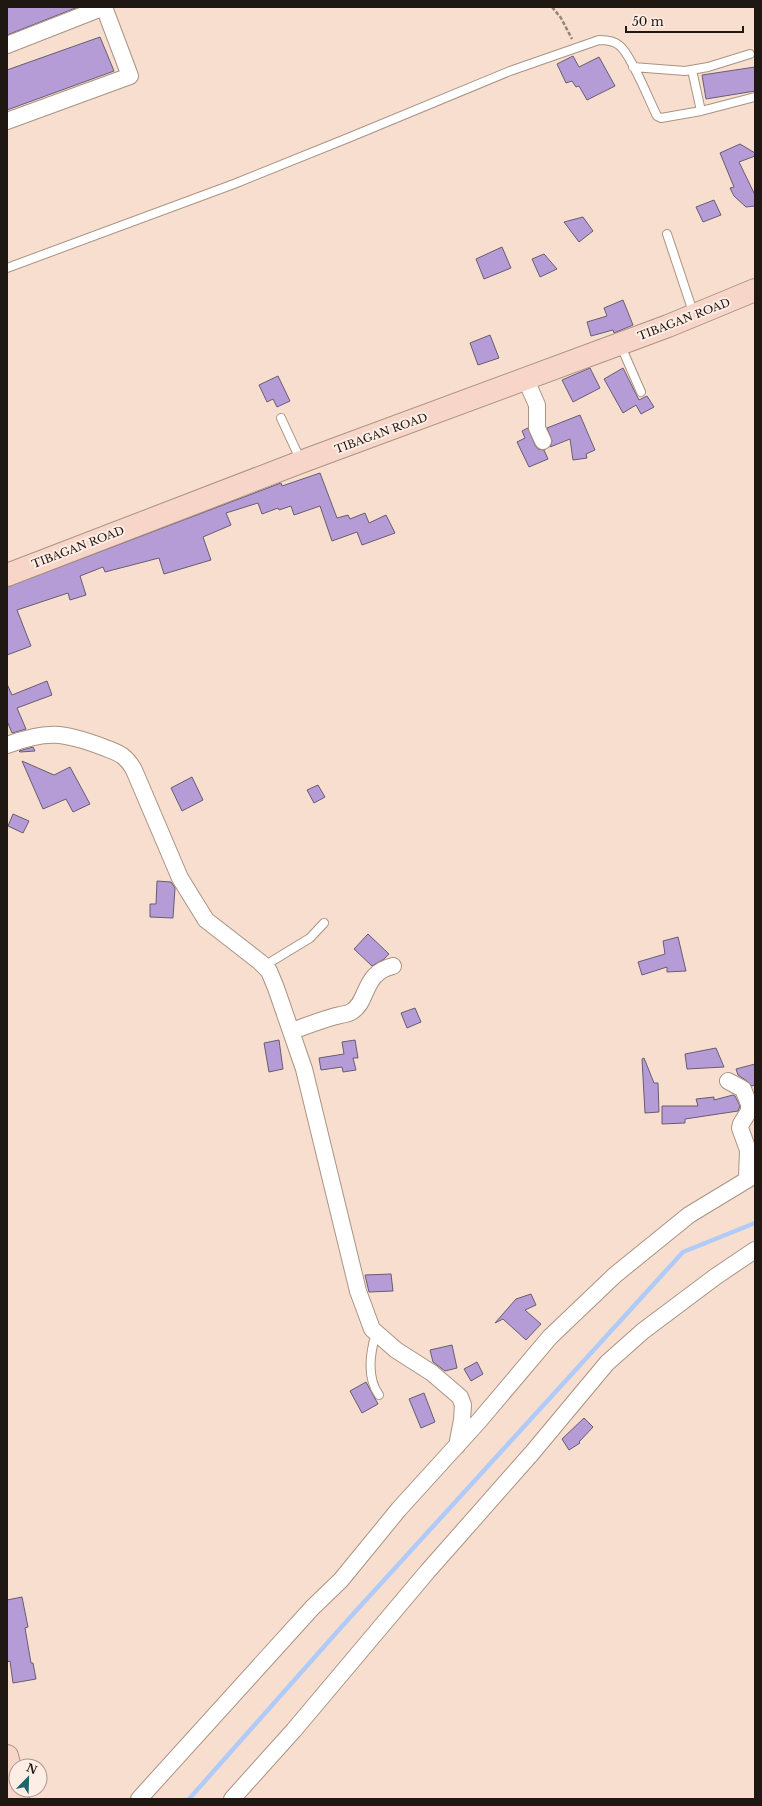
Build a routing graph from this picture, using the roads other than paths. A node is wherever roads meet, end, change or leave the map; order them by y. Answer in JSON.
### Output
{"nodes":[{"id":1,"x":104,"y":7,"type":"edge"},
{"id":2,"x":7,"y":45,"type":"edge"},
{"id":3,"x":750,"y":54,"type":"dead end"},
{"id":4,"x":633,"y":67,"type":"junction"},
{"id":5,"x":692,"y":70,"type":"junction"},
{"id":6,"x":755,"y":97,"type":"edge"},
{"id":7,"x":701,"y":111,"type":"junction"},
{"id":8,"x":7,"y":121,"type":"edge"},
{"id":9,"x":667,"y":234,"type":"dead end"},
{"id":10,"x":7,"y":268,"type":"edge"},
{"id":11,"x":755,"y":290,"type":"edge"},
{"id":12,"x":694,"y":316,"type":"junction"},
{"id":13,"x":620,"y":343,"type":"junction"},
{"id":14,"x":526,"y":380,"type":"junction"},
{"id":15,"x":641,"y":392,"type":"dead end"},
{"id":16,"x":281,"y":418,"type":"dead end"},
{"id":17,"x":543,"y":441,"type":"dead end"},
{"id":18,"x":301,"y":462,"type":"junction"},
{"id":19,"x":7,"y":575,"type":"edge"},
{"id":20,"x":7,"y":745,"type":"edge"},
{"id":21,"x":324,"y":923,"type":"dead end"},
{"id":22,"x":264,"y":966,"type":"junction"},
{"id":23,"x":393,"y":966,"type":"dead end"},
{"id":24,"x":292,"y":1031,"type":"junction"},
{"id":25,"x":728,"y":1080,"type":"dead end"},
{"id":26,"x":751,"y":1176,"type":"edge"},
{"id":27,"x":755,"y":1250,"type":"edge"},
{"id":28,"x":376,"y":1333,"type":"junction"},
{"id":29,"x":379,"y":1395,"type":"dead end"},
{"id":30,"x":457,"y":1446,"type":"junction"},
{"id":31,"x":7,"y":1756,"type":"edge"},
{"id":32,"x":18,"y":1799,"type":"edge"},
{"id":33,"x":139,"y":1799,"type":"edge"},
{"id":34,"x":232,"y":1799,"type":"edge"}],
"edges":[{"from":1,"to":2,"type":"street"},
{"from":1,"to":8,"type":"street"},
{"from":3,"to":5,"type":"lane"},
{"from":4,"to":5,"type":"lane"},
{"from":4,"to":7,"type":"lane"},
{"from":4,"to":10,"type":"lane"},
{"from":5,"to":7,"type":"lane"},
{"from":6,"to":7,"type":"lane"},
{"from":9,"to":12,"type":"lane"},
{"from":11,"to":12,"type":"main road","name":"TIBAGAN ROAD"},
{"from":12,"to":13,"type":"main road","name":"TIBAGAN ROAD"},
{"from":13,"to":14,"type":"main road","name":"TIBAGAN ROAD"},
{"from":13,"to":15,"type":"lane"},
{"from":14,"to":17,"type":"street"},
{"from":14,"to":18,"type":"main road","name":"TIBAGAN ROAD"},
{"from":16,"to":18,"type":"lane"},
{"from":18,"to":19,"type":"main road","name":"TIBAGAN ROAD"},
{"from":20,"to":22,"type":"street"},
{"from":21,"to":22,"type":"lane"},
{"from":22,"to":24,"type":"street"},
{"from":23,"to":24,"type":"street"},
{"from":24,"to":28,"type":"street"},
{"from":25,"to":26,"type":"street"},
{"from":26,"to":30,"type":"street"},
{"from":27,"to":34,"type":"street"},
{"from":28,"to":29,"type":"lane"},
{"from":28,"to":30,"type":"street"},
{"from":30,"to":33,"type":"street"},
{"from":31,"to":32,"type":"main road"}]}
